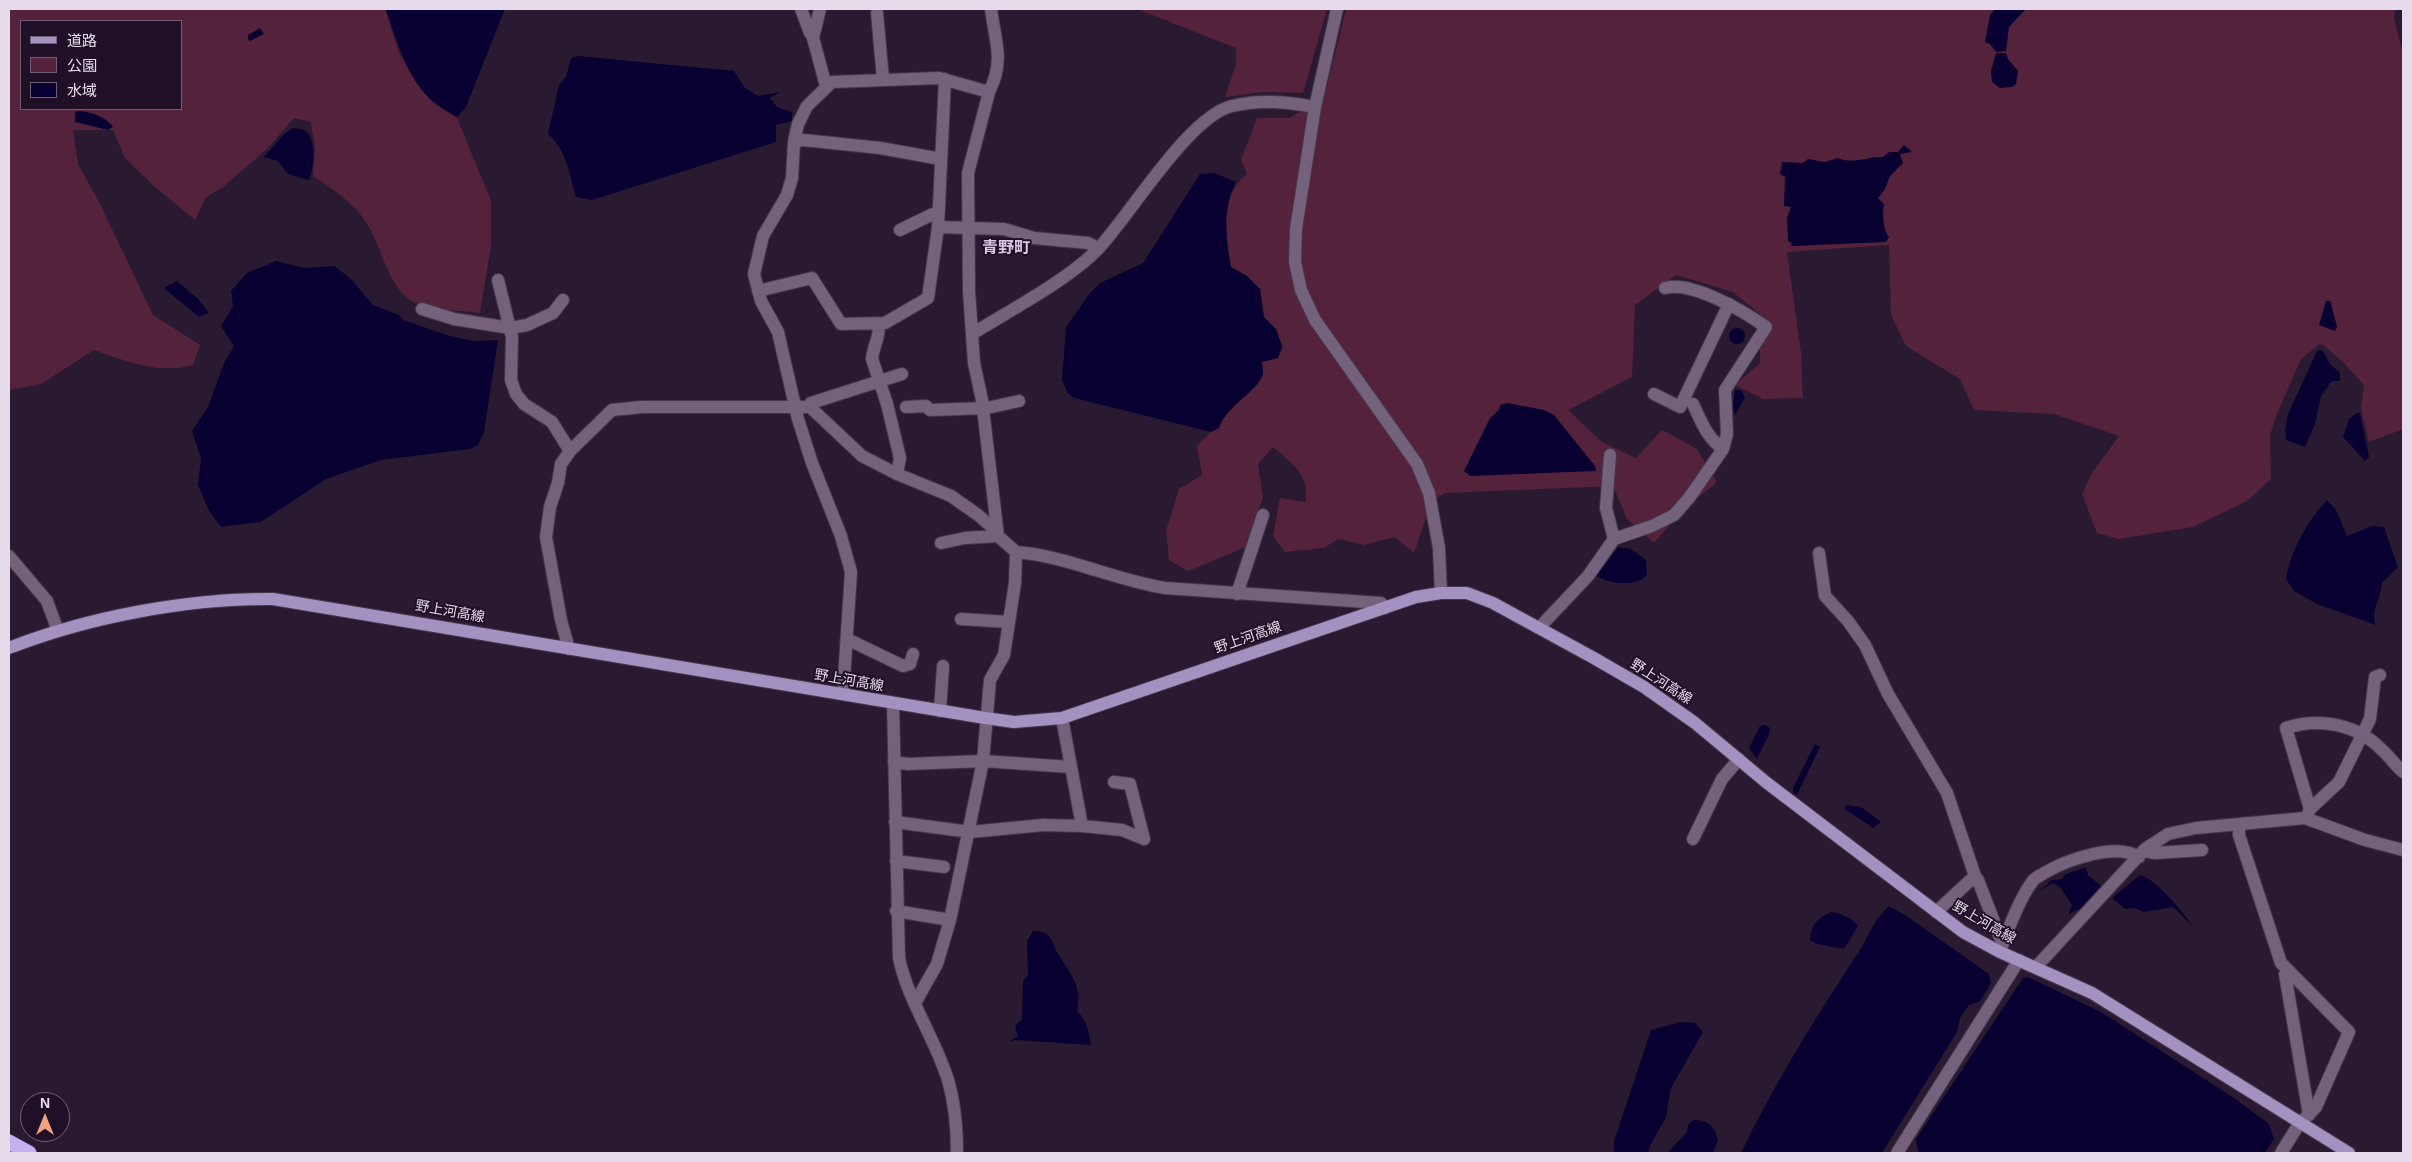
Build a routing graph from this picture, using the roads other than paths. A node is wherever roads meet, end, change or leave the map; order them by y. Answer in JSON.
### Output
{"nodes":[{"id":1,"x":801,"y":9,"type":"edge"},
{"id":2,"x":820,"y":9,"type":"edge"},
{"id":3,"x":991,"y":9,"type":"edge"},
{"id":4,"x":1337,"y":9,"type":"edge"},
{"id":5,"x":877,"y":12,"type":"dead end"},
{"id":6,"x":813,"y":34,"type":"junction"},
{"id":7,"x":945,"y":79,"type":"junction"},
{"id":8,"x":882,"y":80,"type":"junction"},
{"id":9,"x":826,"y":86,"type":"junction"},
{"id":10,"x":989,"y":92,"type":"junction"},
{"id":11,"x":1315,"y":108,"type":"junction"},
{"id":12,"x":794,"y":142,"type":"junction"},
{"id":13,"x":941,"y":158,"type":"junction"},
{"id":14,"x":938,"y":221,"type":"junction"},
{"id":15,"x":968,"y":228,"type":"junction"},
{"id":16,"x":900,"y":230,"type":"dead end"},
{"id":17,"x":1098,"y":248,"type":"junction"},
{"id":18,"x":498,"y":280,"type":"dead end"},
{"id":19,"x":1665,"y":288,"type":"dead end"},
{"id":20,"x":758,"y":291,"type":"junction"},
{"id":21,"x":562,"y":300,"type":"dead end"},
{"id":22,"x":1729,"y":304,"type":"junction"},
{"id":23,"x":422,"y":309,"type":"dead end"},
{"id":24,"x":879,"y":324,"type":"junction"},
{"id":25,"x":510,"y":328,"type":"junction"},
{"id":26,"x":972,"y":334,"type":"junction"},
{"id":27,"x":902,"y":374,"type":"dead end"},
{"id":28,"x":878,"y":380,"type":"junction"},
{"id":29,"x":1654,"y":394,"type":"dead end"},
{"id":30,"x":1019,"y":401,"type":"dead end"},
{"id":31,"x":1693,"y":404,"type":"dead end"},
{"id":32,"x":796,"y":406,"type":"junction"},
{"id":33,"x":810,"y":407,"type":"junction"},
{"id":34,"x":906,"y":407,"type":"dead end"},
{"id":35,"x":983,"y":408,"type":"junction"},
{"id":36,"x":1723,"y":449,"type":"junction"},
{"id":37,"x":570,"y":451,"type":"junction"},
{"id":38,"x":1610,"y":455,"type":"dead end"},
{"id":39,"x":898,"y":474,"type":"junction"},
{"id":40,"x":1263,"y":514,"type":"dead end"},
{"id":41,"x":998,"y":532,"type":"junction"},
{"id":42,"x":1614,"y":539,"type":"junction"},
{"id":43,"x":942,"y":543,"type":"dead end"},
{"id":44,"x":1016,"y":552,"type":"junction"},
{"id":45,"x":1819,"y":554,"type":"dead end"},
{"id":46,"x":9,"y":556,"type":"edge"},
{"id":47,"x":1441,"y":593,"type":"junction"},
{"id":48,"x":1237,"y":594,"type":"junction"},
{"id":49,"x":1385,"y":608,"type":"junction"},
{"id":50,"x":961,"y":619,"type":"dead end"},
{"id":51,"x":1009,"y":622,"type":"junction"},
{"id":52,"x":1539,"y":628,"type":"junction"},
{"id":53,"x":58,"y":631,"type":"junction"},
{"id":54,"x":848,"y":639,"type":"junction"},
{"id":55,"x":9,"y":648,"type":"edge"},
{"id":56,"x":569,"y":649,"type":"junction"},
{"id":57,"x":913,"y":654,"type":"dead end"},
{"id":58,"x":943,"y":666,"type":"dead end"},
{"id":59,"x":2380,"y":675,"type":"dead end"},
{"id":60,"x":844,"y":694,"type":"junction"},
{"id":61,"x":893,"y":704,"type":"junction"},
{"id":62,"x":940,"y":711,"type":"junction"},
{"id":63,"x":985,"y":718,"type":"junction"},
{"id":64,"x":1062,"y":718,"type":"junction"},
{"id":65,"x":2362,"y":735,"type":"junction"},
{"id":66,"x":1739,"y":759,"type":"junction"},
{"id":67,"x":983,"y":761,"type":"junction"},
{"id":68,"x":894,"y":762,"type":"junction"},
{"id":69,"x":1071,"y":767,"type":"junction"},
{"id":70,"x":2403,"y":772,"type":"edge"},
{"id":71,"x":1114,"y":782,"type":"dead end"},
{"id":72,"x":2308,"y":814,"type":"junction"},
{"id":73,"x":895,"y":822,"type":"junction"},
{"id":74,"x":2239,"y":825,"type":"junction"},
{"id":75,"x":1082,"y":826,"type":"junction"},
{"id":76,"x":970,"y":832,"type":"junction"},
{"id":77,"x":1693,"y":839,"type":"dead end"},
{"id":78,"x":2202,"y":850,"type":"dead end"},
{"id":79,"x":2403,"y":850,"type":"edge"},
{"id":80,"x":2142,"y":854,"type":"junction"},
{"id":81,"x":896,"y":861,"type":"junction"},
{"id":82,"x":944,"y":867,"type":"dead end"},
{"id":83,"x":1975,"y":876,"type":"junction"},
{"id":84,"x":896,"y":911,"type":"junction"},
{"id":85,"x":1936,"y":912,"type":"junction"},
{"id":86,"x":950,"y":920,"type":"junction"},
{"id":87,"x":2002,"y":947,"type":"junction"},
{"id":88,"x":2019,"y":960,"type":"junction"},
{"id":89,"x":2036,"y":967,"type":"junction"},
{"id":90,"x":2287,"y":971,"type":"junction"},
{"id":91,"x":915,"y":1003,"type":"junction"},
{"id":92,"x":2309,"y":1115,"type":"junction"},
{"id":93,"x":2299,"y":1124,"type":"junction"},
{"id":94,"x":9,"y":1142,"type":"edge"},
{"id":95,"x":29,"y":1153,"type":"edge"},
{"id":96,"x":957,"y":1153,"type":"edge"},
{"id":97,"x":1897,"y":1153,"type":"edge"},
{"id":98,"x":2281,"y":1153,"type":"edge"},
{"id":99,"x":2349,"y":1153,"type":"edge"}],
"edges":[{"from":1,"to":6,"type":"street"},
{"from":2,"to":6,"type":"street"},
{"from":3,"to":10,"type":"street"},
{"from":4,"to":11,"type":"street"},
{"from":5,"to":8,"type":"street"},
{"from":6,"to":9,"type":"street"},
{"from":7,"to":8,"type":"street"},
{"from":7,"to":10,"type":"street"},
{"from":7,"to":13,"type":"street"},
{"from":8,"to":9,"type":"street"},
{"from":9,"to":12,"type":"street"},
{"from":10,"to":15,"type":"street"},
{"from":11,"to":17,"type":"street"},
{"from":11,"to":47,"type":"street"},
{"from":12,"to":13,"type":"street"},
{"from":12,"to":20,"type":"street"},
{"from":13,"to":14,"type":"street"},
{"from":14,"to":15,"type":"street"},
{"from":14,"to":16,"type":"street"},
{"from":14,"to":24,"type":"street"},
{"from":15,"to":17,"type":"street"},
{"from":15,"to":26,"type":"street"},
{"from":17,"to":26,"type":"street"},
{"from":18,"to":25,"type":"street"},
{"from":19,"to":22,"type":"street"},
{"from":20,"to":24,"type":"street"},
{"from":20,"to":32,"type":"street"},
{"from":21,"to":25,"type":"street"},
{"from":22,"to":29,"type":"street"},
{"from":22,"to":36,"type":"street"},
{"from":23,"to":25,"type":"street"},
{"from":24,"to":28,"type":"street"},
{"from":25,"to":37,"type":"street"},
{"from":26,"to":35,"type":"street"},
{"from":27,"to":28,"type":"street"},
{"from":28,"to":33,"type":"street"},
{"from":28,"to":39,"type":"street"},
{"from":30,"to":35,"type":"street"},
{"from":31,"to":36,"type":"street"},
{"from":32,"to":33,"type":"street"},
{"from":32,"to":37,"type":"street"},
{"from":32,"to":54,"type":"street"},
{"from":33,"to":39,"type":"street"},
{"from":34,"to":35,"type":"street"},
{"from":35,"to":41,"type":"street"},
{"from":36,"to":42,"type":"street"},
{"from":37,"to":56,"type":"street"},
{"from":38,"to":42,"type":"street"},
{"from":39,"to":41,"type":"street"},
{"from":40,"to":48,"type":"street"},
{"from":41,"to":43,"type":"street"},
{"from":41,"to":44,"type":"street"},
{"from":42,"to":52,"type":"street"},
{"from":44,"to":48,"type":"street"},
{"from":44,"to":51,"type":"street"},
{"from":45,"to":83,"type":"street"},
{"from":46,"to":53,"type":"street"},
{"from":47,"to":49,"type":"main road","name":"野上河高線"},
{"from":47,"to":52,"type":"main road","name":"野上河高線"},
{"from":48,"to":49,"type":"street"},
{"from":49,"to":64,"type":"main road","name":"野上河高線"},
{"from":50,"to":51,"type":"street"},
{"from":51,"to":63,"type":"street"},
{"from":52,"to":66,"type":"main road","name":"野上河高線"},
{"from":53,"to":55,"type":"main road","name":"野上河高線"},
{"from":53,"to":56,"type":"main road","name":"野上河高線"},
{"from":54,"to":57,"type":"street"},
{"from":54,"to":60,"type":"street"},
{"from":56,"to":60,"type":"main road","name":"野上河高線"},
{"from":58,"to":62,"type":"street"},
{"from":59,"to":65,"type":"street"},
{"from":60,"to":61,"type":"main road","name":"野上河高線"},
{"from":61,"to":62,"type":"main road","name":"野上河高線"},
{"from":61,"to":68,"type":"street"},
{"from":62,"to":63,"type":"main road","name":"野上河高線"},
{"from":63,"to":64,"type":"main road","name":"野上河高線"},
{"from":63,"to":67,"type":"street"},
{"from":64,"to":69,"type":"street"},
{"from":65,"to":70,"type":"street"},
{"from":65,"to":72,"type":"street"},
{"from":65,"to":72,"type":"street"},
{"from":66,"to":77,"type":"street"},
{"from":66,"to":85,"type":"main road","name":"野上河高線"},
{"from":67,"to":68,"type":"street"},
{"from":67,"to":69,"type":"street"},
{"from":67,"to":76,"type":"street"},
{"from":68,"to":73,"type":"street"},
{"from":69,"to":75,"type":"street"},
{"from":71,"to":75,"type":"street"},
{"from":72,"to":74,"type":"street"},
{"from":72,"to":79,"type":"street"},
{"from":73,"to":76,"type":"street"},
{"from":73,"to":81,"type":"street"},
{"from":74,"to":80,"type":"street"},
{"from":74,"to":90,"type":"street"},
{"from":75,"to":76,"type":"street"},
{"from":76,"to":86,"type":"street"},
{"from":78,"to":80,"type":"street"},
{"from":80,"to":87,"type":"street"},
{"from":80,"to":89,"type":"street"},
{"from":81,"to":82,"type":"street"},
{"from":81,"to":84,"type":"street"},
{"from":83,"to":85,"type":"street"},
{"from":83,"to":87,"type":"street"},
{"from":84,"to":86,"type":"street"},
{"from":84,"to":91,"type":"street"},
{"from":85,"to":87,"type":"main road","name":"野上河高線"},
{"from":86,"to":91,"type":"street"},
{"from":87,"to":88,"type":"main road","name":"野上河高線"},
{"from":88,"to":89,"type":"main road","name":"野上河高線"},
{"from":88,"to":97,"type":"street"},
{"from":89,"to":93,"type":"main road","name":"野上河高線"},
{"from":90,"to":92,"type":"street"},
{"from":90,"to":92,"type":"street"},
{"from":91,"to":96,"type":"street"},
{"from":92,"to":93,"type":"street"},
{"from":93,"to":98,"type":"street"},
{"from":93,"to":99,"type":"main road","name":"野上河高線"},
{"from":94,"to":95,"type":"highway"}]}
